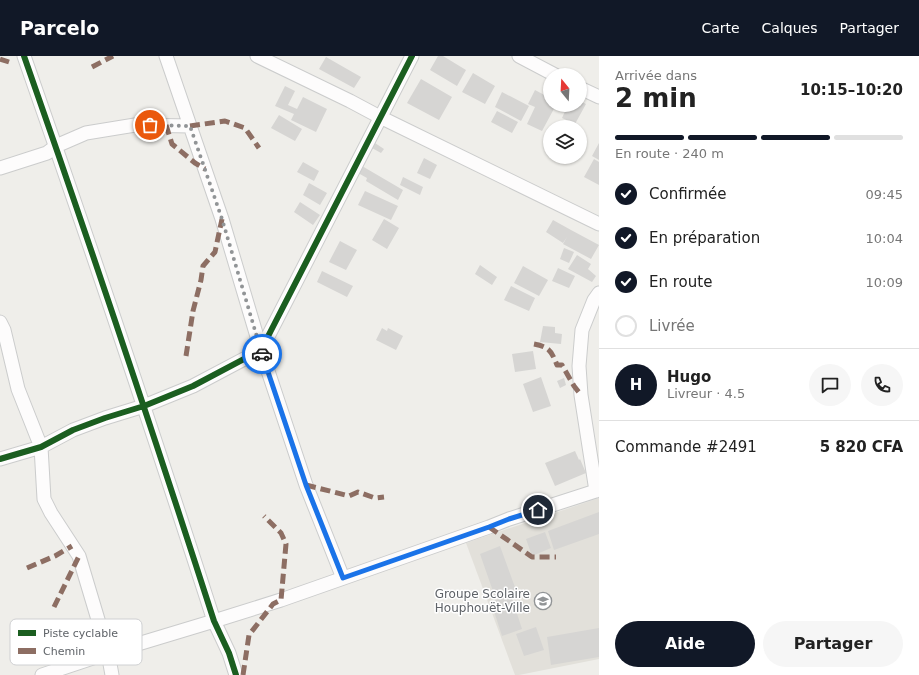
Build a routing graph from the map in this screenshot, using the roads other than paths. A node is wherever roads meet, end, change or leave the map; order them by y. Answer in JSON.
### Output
{"nodes":[{"id":1,"x":24,"y":56,"type":"edge"},
{"id":2,"x":166,"y":56,"type":"edge"},
{"id":3,"x":257,"y":56,"type":"edge"},
{"id":4,"x":412,"y":56,"type":"edge"},
{"id":5,"x":519,"y":56,"type":"edge"},
{"id":6,"x":543,"y":69,"type":"edge"},
{"id":7,"x":587,"y":91,"type":"edge"},
{"id":8,"x":599,"y":97,"type":"edge"},
{"id":9,"x":380,"y":117,"type":"junction"},
{"id":10,"x":190,"y":126,"type":"junction"},
{"id":11,"x":56,"y":146,"type":"junction"},
{"id":12,"x":0,"y":168,"type":"edge"},
{"id":13,"x":599,"y":224,"type":"edge"},
{"id":14,"x":599,"y":293,"type":"edge"},
{"id":15,"x":0,"y":322,"type":"edge"},
{"id":16,"x":261,"y":350,"type":"junction"},
{"id":17,"x":144,"y":406,"type":"junction"},
{"id":18,"x":41,"y":447,"type":"junction"},
{"id":19,"x":0,"y":459,"type":"edge"},
{"id":20,"x":598,"y":490,"type":"edge"},
{"id":21,"x":343,"y":578,"type":"junction"},
{"id":22,"x":98,"y":619,"type":"edge"},
{"id":23,"x":214,"y":622,"type":"junction"},
{"id":24,"x":142,"y":643,"type":"edge"},
{"id":25,"x":72,"y":665,"type":"edge"},
{"id":26,"x":110,"y":665,"type":"edge"},
{"id":27,"x":42,"y":675,"type":"edge"},
{"id":28,"x":112,"y":675,"type":"edge"},
{"id":29,"x":236,"y":675,"type":"edge"}],
"edges":[{"from":1,"to":11,"type":"street"},
{"from":2,"to":10,"type":"street"},
{"from":3,"to":9,"type":"street"},
{"from":4,"to":9,"type":"street"},
{"from":5,"to":6,"type":"street"},
{"from":7,"to":8,"type":"street"},
{"from":9,"to":13,"type":"street"},
{"from":9,"to":16,"type":"street"},
{"from":10,"to":11,"type":"street"},
{"from":10,"to":16,"type":"street"},
{"from":11,"to":12,"type":"street"},
{"from":11,"to":17,"type":"street"},
{"from":14,"to":20,"type":"street"},
{"from":15,"to":18,"type":"street"},
{"from":16,"to":17,"type":"street"},
{"from":16,"to":21,"type":"street"},
{"from":17,"to":18,"type":"street"},
{"from":17,"to":23,"type":"street"},
{"from":18,"to":19,"type":"street"},
{"from":18,"to":22,"type":"street"},
{"from":20,"to":21,"type":"street"},
{"from":21,"to":23,"type":"street"},
{"from":23,"to":24,"type":"street"},
{"from":23,"to":29,"type":"street"},
{"from":25,"to":27,"type":"street"},
{"from":26,"to":28,"type":"street"}]}
